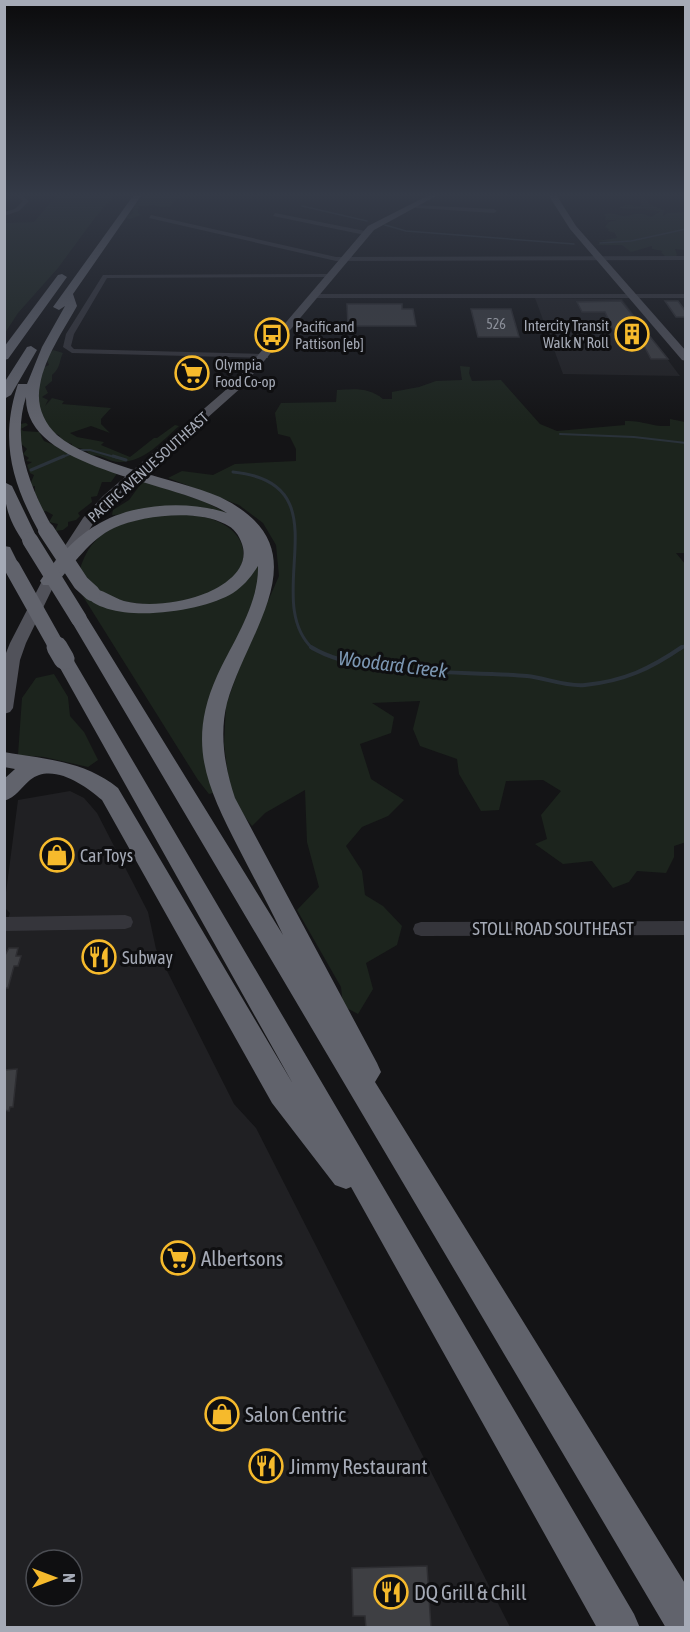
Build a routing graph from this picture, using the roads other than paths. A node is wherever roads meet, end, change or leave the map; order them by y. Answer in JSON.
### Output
{"nodes":[{"id":1,"x":65,"y":272,"type":"edge"},
{"id":2,"x":83,"y":272,"type":"edge"},
{"id":3,"x":333,"y":272,"type":"edge"},
{"id":4,"x":612,"y":272,"type":"edge"},
{"id":5,"x":330,"y":276,"type":"junction"},
{"id":6,"x":68,"y":294,"type":"junction"},
{"id":7,"x":314,"y":296,"type":"junction"},
{"id":8,"x":633,"y":296,"type":"junction"},
{"id":9,"x":686,"y":296,"type":"edge"},
{"id":10,"x":36,"y":313,"type":"junction"},
{"id":11,"x":4,"y":335,"type":"edge"},
{"id":12,"x":4,"y":356,"type":"edge"},
{"id":13,"x":265,"y":356,"type":"junction"},
{"id":14,"x":686,"y":358,"type":"edge"},
{"id":15,"x":31,"y":376,"type":"junction"},
{"id":16,"x":4,"y":395,"type":"edge"},
{"id":17,"x":137,"y":474,"type":"junction"},
{"id":18,"x":4,"y":486,"type":"edge"},
{"id":19,"x":8,"y":559,"type":"edge"},
{"id":20,"x":49,"y":581,"type":"junction"},
{"id":21,"x":4,"y":708,"type":"edge"},
{"id":22,"x":4,"y":759,"type":"edge"},
{"id":23,"x":42,"y":765,"type":"junction"},
{"id":24,"x":4,"y":793,"type":"edge"},
{"id":25,"x":125,"y":922,"type":"dead end"},
{"id":26,"x":4,"y":924,"type":"edge"},
{"id":27,"x":686,"y":928,"type":"edge"},
{"id":28,"x":421,"y":929,"type":"dead end"},
{"id":29,"x":405,"y":1155,"type":"junction"},
{"id":30,"x":393,"y":1233,"type":"junction"},
{"id":31,"x":686,"y":1623,"type":"edge"},
{"id":32,"x":620,"y":1628,"type":"edge"}],
"edges":[{"from":1,"to":10,"type":"highway"},
{"from":2,"to":6,"type":"highway"},
{"from":3,"to":5,"type":"main road","name":"PACIFIC AVENUE SOUTHEAST"},
{"from":4,"to":8,"type":"main road"},
{"from":5,"to":7,"type":"main road","name":"PACIFIC AVENUE SOUTHEAST"},
{"from":5,"to":13,"type":"street"},
{"from":6,"to":15,"type":"highway"},
{"from":6,"to":16,"type":"highway"},
{"from":7,"to":8,"type":"street"},
{"from":7,"to":13,"type":"main road","name":"PACIFIC AVENUE SOUTHEAST"},
{"from":8,"to":9,"type":"street"},
{"from":8,"to":14,"type":"main road"},
{"from":10,"to":11,"type":"highway"},
{"from":10,"to":12,"type":"highway"},
{"from":13,"to":17,"type":"main road","name":"PACIFIC AVENUE SOUTHEAST"},
{"from":15,"to":17,"type":"highway"},
{"from":15,"to":20,"type":"highway","bridge":true},
{"from":17,"to":20,"type":"main road","name":"PACIFIC AVENUE SOUTHEAST"},
{"from":17,"to":29,"type":"highway"},
{"from":18,"to":29,"type":"highway","bridge":true},
{"from":19,"to":30,"type":"highway","bridge":true},
{"from":20,"to":21,"type":"main road","name":"PACIFIC AVENUE SOUTHEAST"},
{"from":22,"to":23,"type":"highway"},
{"from":23,"to":24,"type":"highway"},
{"from":23,"to":30,"type":"highway"},
{"from":25,"to":26,"type":"street"},
{"from":27,"to":28,"type":"street","name":"STOLL ROAD SOUTHEAST"},
{"from":29,"to":31,"type":"highway"},
{"from":30,"to":32,"type":"highway"}]}
